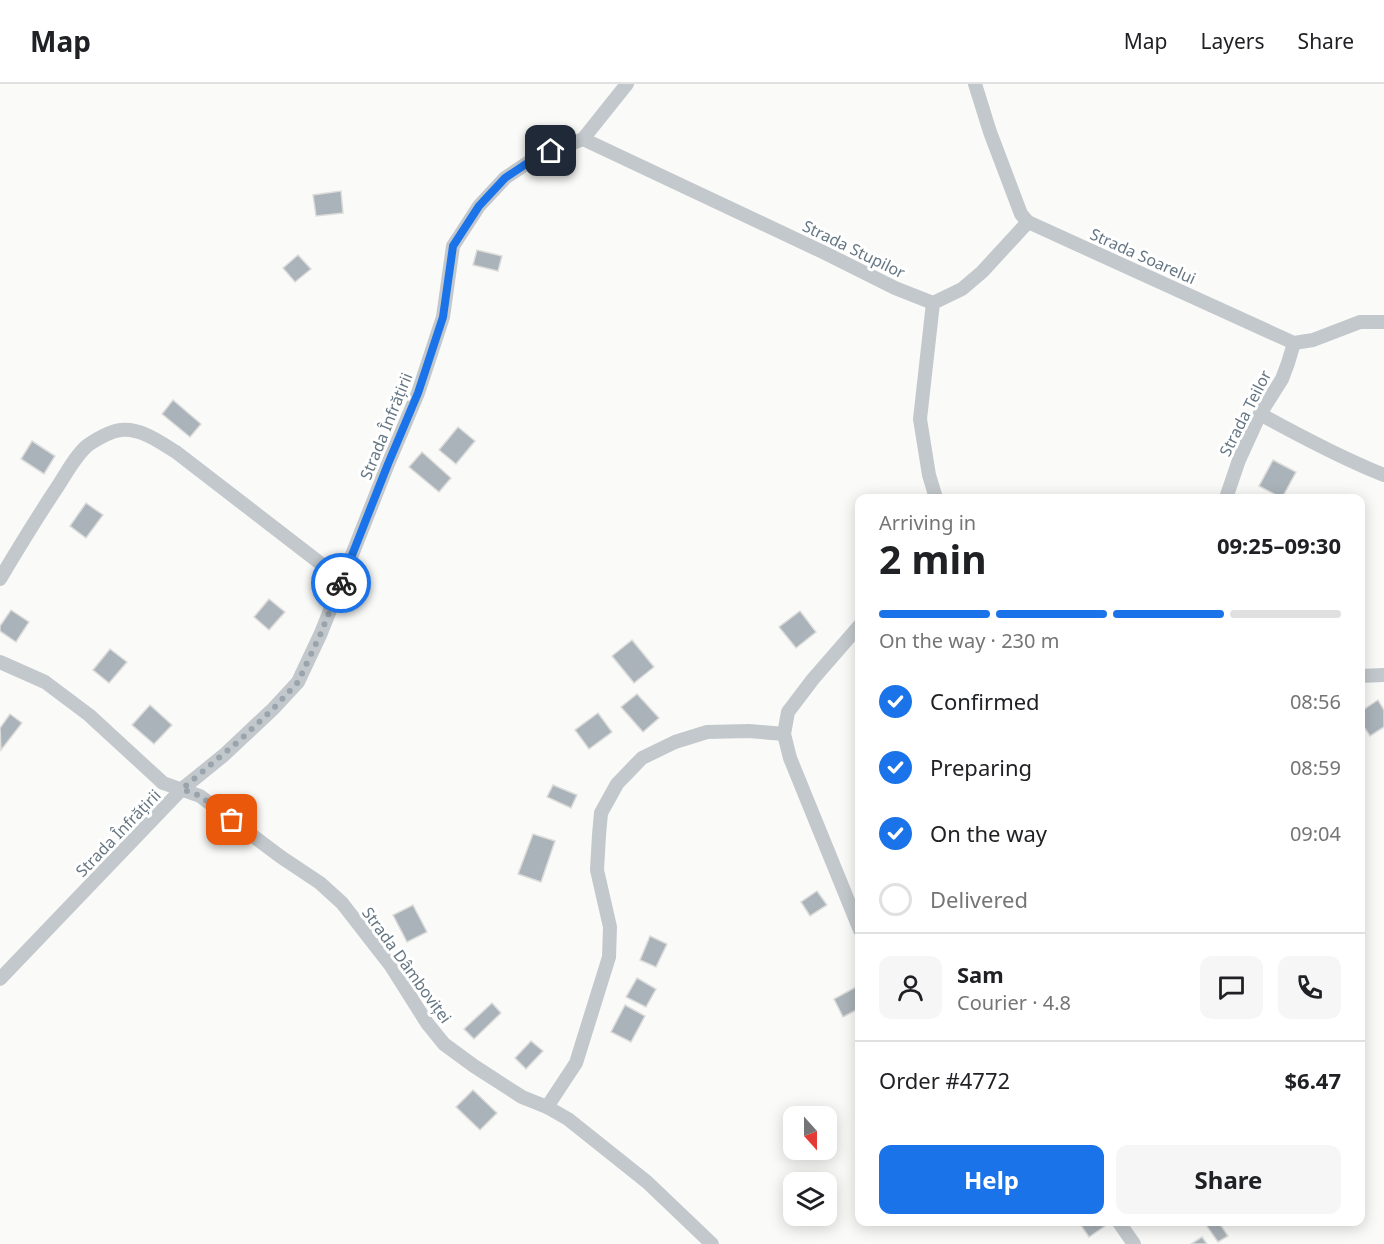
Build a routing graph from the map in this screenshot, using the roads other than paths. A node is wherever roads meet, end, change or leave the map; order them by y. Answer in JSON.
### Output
{"nodes":[{"id":1,"x":627,"y":84,"type":"edge"},
{"id":2,"x":975,"y":84,"type":"edge"},
{"id":3,"x":583,"y":139,"type":"junction"},
{"id":4,"x":1028,"y":222,"type":"junction"},
{"id":5,"x":933,"y":303,"type":"junction"},
{"id":6,"x":1384,"y":322,"type":"edge"},
{"id":7,"x":1294,"y":343,"type":"junction"},
{"id":8,"x":1260,"y":414,"type":"junction"},
{"id":9,"x":1384,"y":475,"type":"edge"},
{"id":10,"x":935,"y":494,"type":"edge"},
{"id":11,"x":1227,"y":494,"type":"edge"},
{"id":12,"x":0,"y":579,"type":"edge"},
{"id":13,"x":342,"y":580,"type":"junction"},
{"id":14,"x":855,"y":631,"type":"edge"},
{"id":15,"x":0,"y":662,"type":"edge"},
{"id":16,"x":1384,"y":675,"type":"edge"},
{"id":17,"x":1365,"y":676,"type":"edge"},
{"id":18,"x":784,"y":734,"type":"junction"},
{"id":19,"x":182,"y":789,"type":"junction"},
{"id":20,"x":855,"y":918,"type":"edge"},
{"id":21,"x":0,"y":979,"type":"edge"},
{"id":22,"x":547,"y":1107,"type":"junction"},
{"id":23,"x":1121,"y":1226,"type":"edge"},
{"id":24,"x":712,"y":1244,"type":"edge"},
{"id":25,"x":1134,"y":1244,"type":"edge"}],
"edges":[{"from":1,"to":3,"type":"street","name":"Strada Înfrățirii"},
{"from":2,"to":4,"type":"street"},
{"from":3,"to":5,"type":"street","name":"Strada Stupilor"},
{"from":3,"to":13,"type":"street","name":"Strada Înfrățirii"},
{"from":4,"to":5,"type":"street"},
{"from":4,"to":7,"type":"street","name":"Strada Soarelui"},
{"from":5,"to":10,"type":"street"},
{"from":6,"to":7,"type":"street"},
{"from":7,"to":8,"type":"street","name":"Strada Teilor"},
{"from":8,"to":9,"type":"street"},
{"from":8,"to":11,"type":"street","name":"Strada Teilor"},
{"from":12,"to":13,"type":"street"},
{"from":13,"to":19,"type":"street","name":"Strada Înfrățirii"},
{"from":14,"to":18,"type":"street"},
{"from":15,"to":19,"type":"street","name":"Strada Dâmboviței"},
{"from":16,"to":17,"type":"street"},
{"from":18,"to":20,"type":"street"},
{"from":18,"to":22,"type":"street"},
{"from":19,"to":21,"type":"street","name":"Strada Înfrățirii"},
{"from":19,"to":22,"type":"street","name":"Strada Dâmboviței"},
{"from":22,"to":24,"type":"street","name":"Strada Dâmboviței"},
{"from":23,"to":25,"type":"street"}]}
